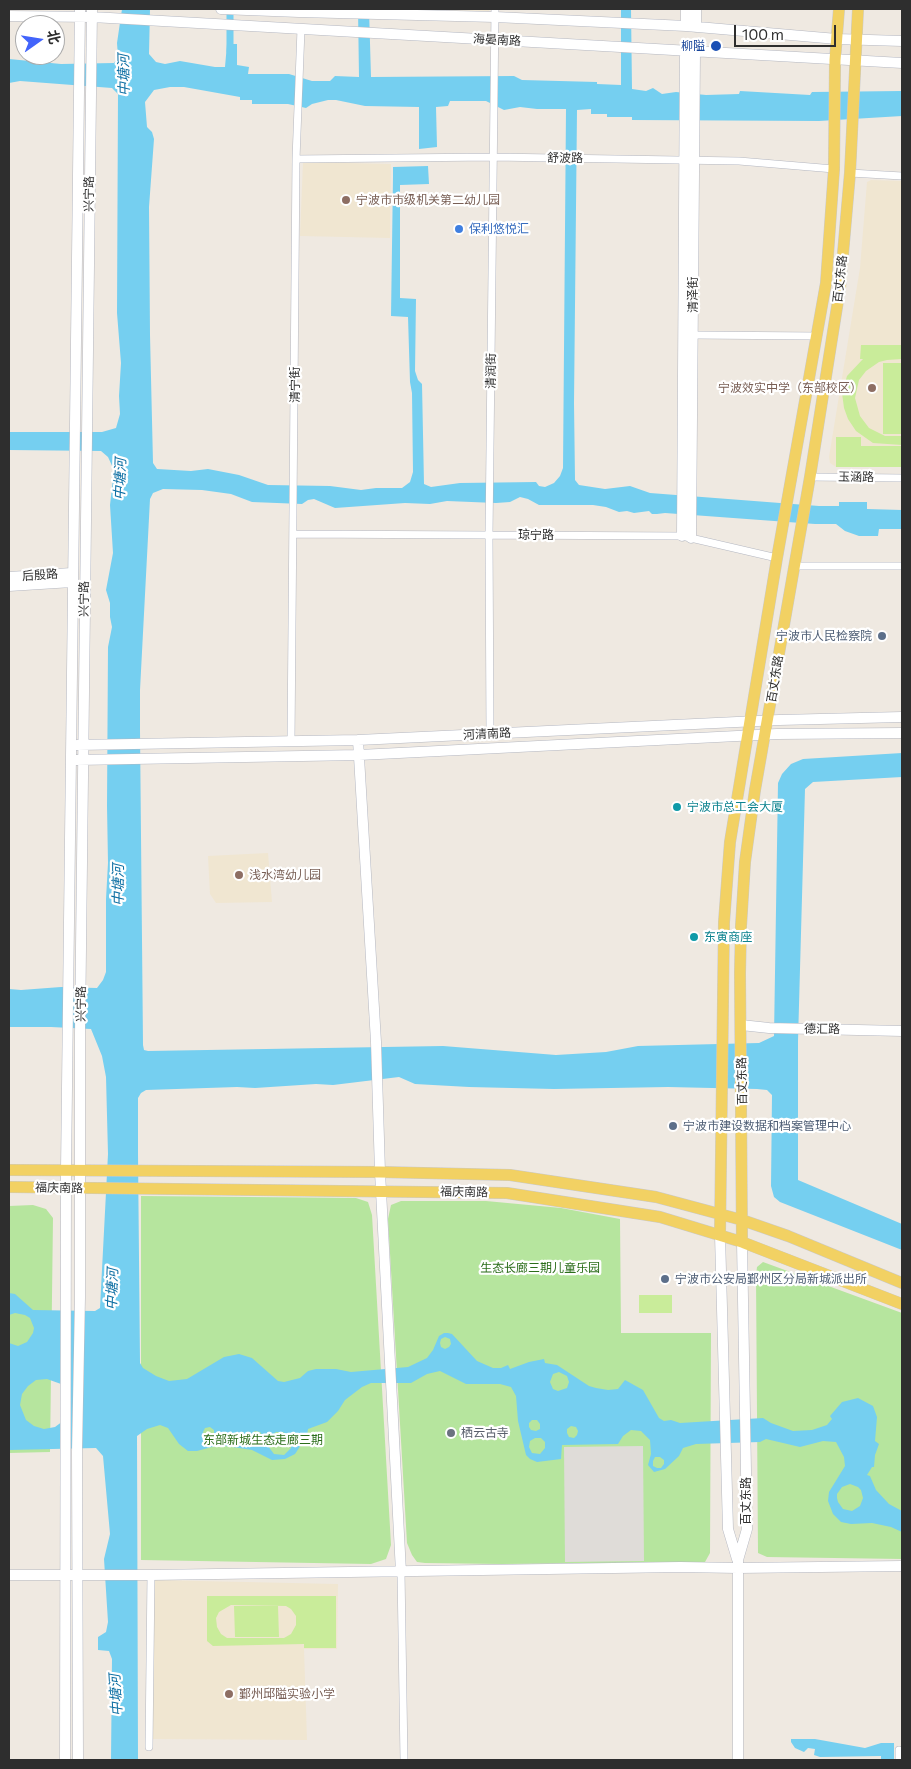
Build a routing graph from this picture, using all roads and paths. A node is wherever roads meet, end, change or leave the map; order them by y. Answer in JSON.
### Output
{"nodes":[{"id":1,"x":221,"y":9,"type":"edge"},
{"id":2,"x":686,"y":9,"type":"edge"},
{"id":3,"x":696,"y":9,"type":"edge"},
{"id":4,"x":838,"y":9,"type":"edge"},
{"id":5,"x":858,"y":9,"type":"edge"},
{"id":6,"x":235,"y":10,"type":"edge"},
{"id":7,"x":299,"y":11,"type":"edge"},
{"id":8,"x":80,"y":13,"type":"edge"},
{"id":9,"x":92,"y":13,"type":"edge"},
{"id":10,"x":495,"y":13,"type":"edge"},
{"id":11,"x":9,"y":16,"type":"edge"},
{"id":12,"x":691,"y":27,"type":"junction"},
{"id":13,"x":301,"y":29,"type":"junction"},
{"id":14,"x":836,"y":39,"type":"junction"},
{"id":15,"x":857,"y":39,"type":"junction"},
{"id":16,"x":495,"y":40,"type":"junction"},
{"id":17,"x":902,"y":41,"type":"edge"},
{"id":18,"x":690,"y":52,"type":"junction"},
{"id":19,"x":835,"y":60,"type":"junction"},
{"id":20,"x":855,"y":61,"type":"junction"},
{"id":21,"x":902,"y":63,"type":"edge"},
{"id":22,"x":494,"y":157,"type":"junction"},
{"id":23,"x":296,"y":159,"type":"junction"},
{"id":24,"x":690,"y":160,"type":"junction"},
{"id":25,"x":834,"y":169,"type":"junction"},
{"id":26,"x":850,"y":173,"type":"junction"},
{"id":27,"x":902,"y":176,"type":"edge"},
{"id":28,"x":693,"y":335,"type":"junction"},
{"id":29,"x":817,"y":336,"type":"junction"},
{"id":30,"x":810,"y":477,"type":"junction"},
{"id":31,"x":902,"y":478,"type":"edge"},
{"id":32,"x":293,"y":534,"type":"junction"},
{"id":33,"x":489,"y":535,"type":"junction"},
{"id":34,"x":687,"y":537,"type":"junction"},
{"id":35,"x":777,"y":558,"type":"junction"},
{"id":36,"x":793,"y":566,"type":"junction"},
{"id":37,"x":902,"y":566,"type":"edge"},
{"id":38,"x":9,"y":577,"type":"edge"},
{"id":39,"x":72,"y":577,"type":"junction"},
{"id":40,"x":9,"y":586,"type":"edge"},
{"id":41,"x":902,"y":717,"type":"edge"},
{"id":42,"x":767,"y":721,"type":"junction"},
{"id":43,"x":749,"y":722,"type":"junction"},
{"id":44,"x":902,"y":733,"type":"edge"},
{"id":45,"x":490,"y":734,"type":"junction"},
{"id":46,"x":765,"y":735,"type":"junction"},
{"id":47,"x":747,"y":736,"type":"junction"},
{"id":48,"x":358,"y":740,"type":"junction"},
{"id":49,"x":290,"y":741,"type":"junction"},
{"id":50,"x":71,"y":745,"type":"junction"},
{"id":51,"x":83,"y":745,"type":"junction"},
{"id":52,"x":359,"y":755,"type":"junction"},
{"id":53,"x":71,"y":760,"type":"junction"},
{"id":54,"x":83,"y":760,"type":"junction"},
{"id":55,"x":741,"y":1025,"type":"junction"},
{"id":56,"x":902,"y":1031,"type":"edge"},
{"id":57,"x":9,"y":1170,"type":"edge"},
{"id":58,"x":66,"y":1170,"type":"junction"},
{"id":59,"x":80,"y":1170,"type":"junction"},
{"id":60,"x":380,"y":1172,"type":"junction"},
{"id":61,"x":9,"y":1187,"type":"edge"},
{"id":62,"x":66,"y":1188,"type":"junction"},
{"id":63,"x":80,"y":1188,"type":"junction"},
{"id":64,"x":382,"y":1192,"type":"junction"},
{"id":65,"x":721,"y":1214,"type":"junction"},
{"id":66,"x":742,"y":1220,"type":"junction"},
{"id":67,"x":720,"y":1235,"type":"junction"},
{"id":68,"x":742,"y":1242,"type":"junction"},
{"id":69,"x":902,"y":1283,"type":"edge"},
{"id":70,"x":902,"y":1304,"type":"edge"},
{"id":71,"x":738,"y":1564,"type":"junction"},
{"id":72,"x":902,"y":1566,"type":"edge"},
{"id":73,"x":402,"y":1572,"type":"junction"},
{"id":74,"x":9,"y":1574,"type":"edge"},
{"id":75,"x":149,"y":1575,"type":"junction"},
{"id":76,"x":64,"y":1576,"type":"junction"},
{"id":77,"x":78,"y":1576,"type":"junction"},
{"id":78,"x":149,"y":1746,"type":"dead end"},
{"id":79,"x":899,"y":1750,"type":"dead end"},
{"id":80,"x":65,"y":1760,"type":"edge"},
{"id":81,"x":78,"y":1760,"type":"edge"},
{"id":82,"x":404,"y":1760,"type":"edge"},
{"id":83,"x":738,"y":1760,"type":"edge"},
{"id":84,"x":899,"y":1760,"type":"edge"}],
"edges":[{"from":1,"to":6,"type":"main road","name":"海晏南路"},
{"from":2,"to":12,"type":"main road"},
{"from":3,"to":12,"type":"main road"},
{"from":4,"to":14,"type":"main road","name":"百丈东路"},
{"from":5,"to":15,"type":"main road","name":"百丈东路"},
{"from":6,"to":7,"type":"main road","name":"海晏南路"},
{"from":7,"to":10,"type":"main road","name":"海晏南路"},
{"from":8,"to":9,"type":"main road","name":"海晏南路"},
{"from":8,"to":11,"type":"main road"},
{"from":8,"to":39,"type":"main road"},
{"from":9,"to":13,"type":"main road","name":"海晏南路"},
{"from":9,"to":51,"type":"main road","name":"兴宁路"},
{"from":10,"to":12,"type":"main road","name":"海晏南路"},
{"from":10,"to":16,"type":"street","name":"清润街"},
{"from":12,"to":14,"type":"main road","name":"海晏南路"},
{"from":13,"to":16,"type":"main road","name":"海晏南路"},
{"from":13,"to":23,"type":"street","name":"清宁街"},
{"from":14,"to":15,"type":"main road","name":"海晏南路"},
{"from":14,"to":19,"type":"main road","name":"百丈东路"},
{"from":15,"to":17,"type":"main road","name":"海晏南路"},
{"from":15,"to":20,"type":"main road","name":"百丈东路"},
{"from":16,"to":18,"type":"main road","name":"海晏南路"},
{"from":16,"to":22,"type":"street","name":"清润街"},
{"from":18,"to":19,"type":"main road","name":"海晏南路"},
{"from":18,"to":24,"type":"main road","name":"清泽街"},
{"from":19,"to":20,"type":"main road","name":"海晏南路"},
{"from":19,"to":25,"type":"main road","name":"百丈东路"},
{"from":20,"to":21,"type":"main road","name":"海晏南路"},
{"from":20,"to":26,"type":"main road","name":"百丈东路"},
{"from":22,"to":23,"type":"street","name":"舒波路"},
{"from":22,"to":24,"type":"street","name":"舒波路"},
{"from":22,"to":33,"type":"street","name":"清润街"},
{"from":23,"to":32,"type":"street","name":"清宁街"},
{"from":24,"to":25,"type":"street","name":"舒波路"},
{"from":24,"to":28,"type":"main road","name":"清泽街"},
{"from":24,"to":34,"type":"main road","name":"清泽街"},
{"from":25,"to":29,"type":"main road","name":"百丈东路"},
{"from":26,"to":27,"type":"street"},
{"from":26,"to":30,"type":"main road","name":"百丈东路"},
{"from":28,"to":29,"type":"street"},
{"from":28,"to":34,"type":"main road","name":"清泽街"},
{"from":29,"to":35,"type":"main road","name":"百丈东路"},
{"from":30,"to":31,"type":"street","name":"玉涵路"},
{"from":30,"to":36,"type":"main road","name":"百丈东路"},
{"from":32,"to":33,"type":"street","name":"琼宁路"},
{"from":32,"to":49,"type":"street","name":"清宁街"},
{"from":33,"to":34,"type":"street","name":"琼宁路"},
{"from":33,"to":45,"type":"street","name":"清润街"},
{"from":34,"to":35,"type":"street","name":"琼宁路"},
{"from":35,"to":43,"type":"main road","name":"百丈东路"},
{"from":36,"to":37,"type":"street"},
{"from":36,"to":42,"type":"main road","name":"百丈东路"},
{"from":38,"to":39,"type":"main road","name":"后殷路"},
{"from":39,"to":40,"type":"main road","name":"后殷路"},
{"from":39,"to":50,"type":"main road"},
{"from":41,"to":42,"type":"main road","name":"河清南路"},
{"from":42,"to":43,"type":"main road","name":"河清南路"},
{"from":42,"to":46,"type":"main road","name":"百丈东路"},
{"from":43,"to":45,"type":"main road","name":"河清南路"},
{"from":43,"to":47,"type":"main road","name":"百丈东路"},
{"from":44,"to":46,"type":"main road","name":"河清南路"},
{"from":45,"to":48,"type":"main road","name":"河清南路"},
{"from":46,"to":47,"type":"main road","name":"河清南路"},
{"from":46,"to":55,"type":"main road","name":"百丈东路"},
{"from":47,"to":52,"type":"main road","name":"河清南路"},
{"from":47,"to":65,"type":"main road","name":"百丈东路"},
{"from":48,"to":49,"type":"main road","name":"河清南路"},
{"from":48,"to":52,"type":"main road"},
{"from":49,"to":51,"type":"main road","name":"河清南路"},
{"from":50,"to":51,"type":"main road","name":"河清南路"},
{"from":50,"to":53,"type":"main road"},
{"from":51,"to":54,"type":"main road","name":"兴宁路"},
{"from":52,"to":54,"type":"main road","name":"河清南路"},
{"from":52,"to":60,"type":"main road"},
{"from":53,"to":54,"type":"main road"},
{"from":53,"to":58,"type":"main road"},
{"from":54,"to":59,"type":"main road","name":"兴宁路"},
{"from":55,"to":56,"type":"main road","name":"德汇路"},
{"from":55,"to":66,"type":"main road","name":"百丈东路"},
{"from":57,"to":58,"type":"main road","name":"福庆南路"},
{"from":58,"to":59,"type":"main road","name":"福庆南路"},
{"from":58,"to":62,"type":"main road"},
{"from":59,"to":60,"type":"main road","name":"福庆南路"},
{"from":59,"to":63,"type":"main road","name":"兴宁路"},
{"from":60,"to":64,"type":"main road"},
{"from":60,"to":65,"type":"main road","name":"福庆南路"},
{"from":61,"to":62,"type":"main road","name":"福庆南路"},
{"from":62,"to":63,"type":"main road","name":"福庆南路"},
{"from":62,"to":76,"type":"main road"},
{"from":63,"to":64,"type":"main road","name":"福庆南路"},
{"from":63,"to":77,"type":"main road","name":"兴宁路"},
{"from":64,"to":67,"type":"main road","name":"福庆南路"},
{"from":64,"to":73,"type":"main road"},
{"from":65,"to":66,"type":"main road","name":"福庆南路"},
{"from":65,"to":67,"type":"main road","name":"百丈东路"},
{"from":66,"to":68,"type":"main road","name":"百丈东路"},
{"from":66,"to":69,"type":"main road","name":"福庆南路"},
{"from":67,"to":68,"type":"main road","name":"福庆南路"},
{"from":67,"to":71,"type":"main road","name":"百丈东路"},
{"from":68,"to":70,"type":"main road","name":"福庆南路"},
{"from":68,"to":71,"type":"main road","name":"百丈东路"},
{"from":71,"to":72,"type":"main road"},
{"from":71,"to":73,"type":"main road"},
{"from":71,"to":83,"type":"main road"},
{"from":73,"to":75,"type":"main road"},
{"from":73,"to":82,"type":"street"},
{"from":74,"to":76,"type":"main road"},
{"from":75,"to":77,"type":"main road"},
{"from":75,"to":78,"type":"street"},
{"from":76,"to":77,"type":"main road"},
{"from":76,"to":80,"type":"main road"},
{"from":77,"to":81,"type":"main road","name":"兴宁路"},
{"from":79,"to":84,"type":"street"}]}
